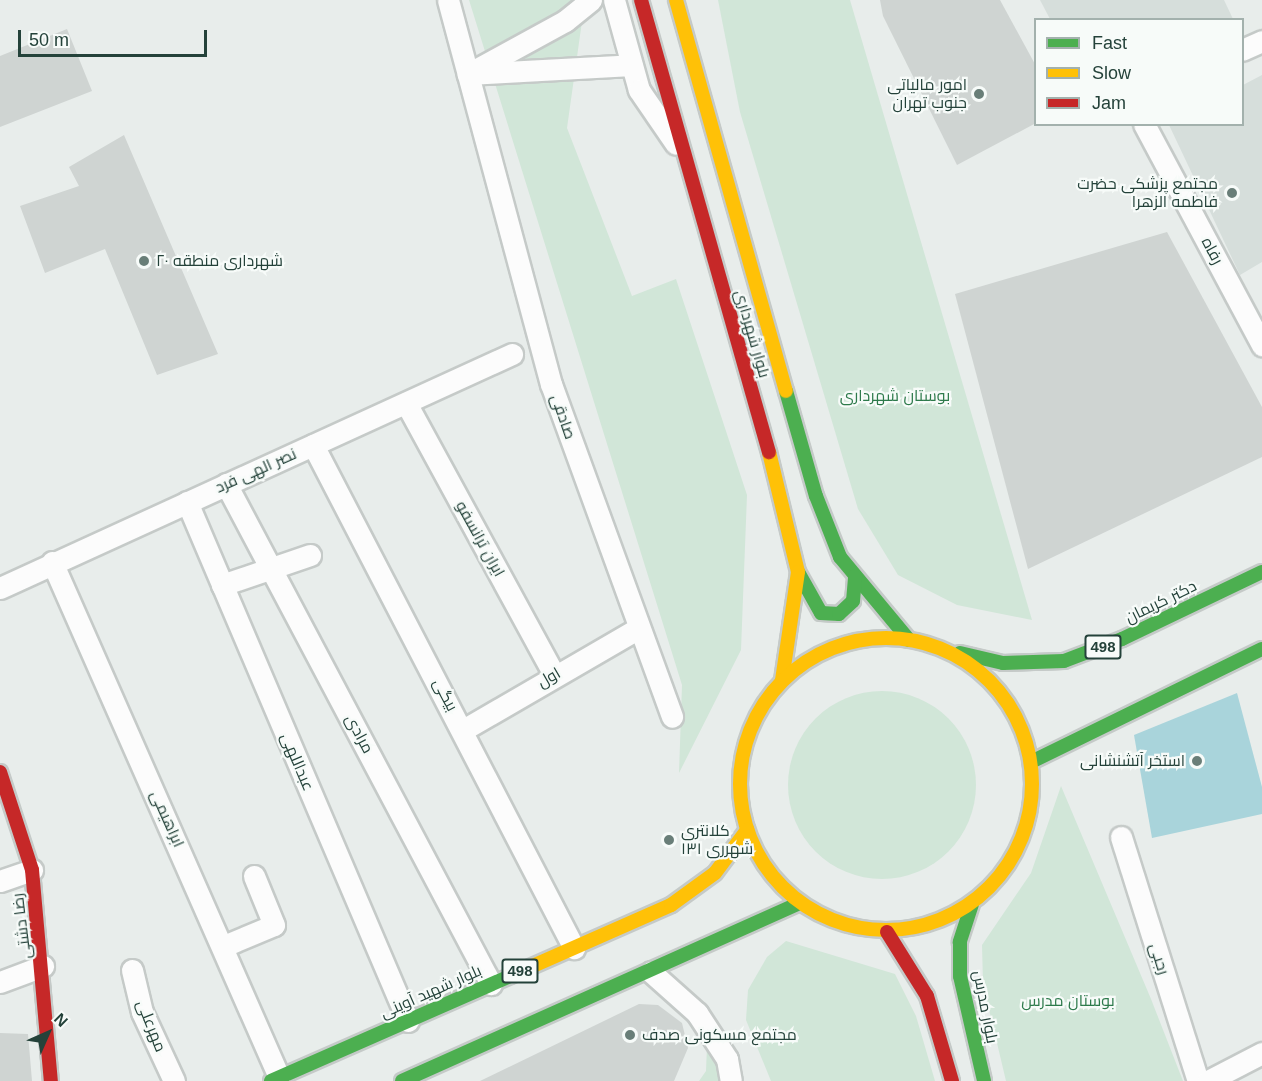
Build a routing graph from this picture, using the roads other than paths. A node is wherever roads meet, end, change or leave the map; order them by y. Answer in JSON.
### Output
{"nodes":[{"id":1,"x":448,"y":0,"type":"edge"},
{"id":2,"x":591,"y":0,"type":"edge"},
{"id":3,"x":614,"y":0,"type":"edge"},
{"id":4,"x":641,"y":0,"type":"edge"},
{"id":5,"x":680,"y":5,"type":"edge"},
{"id":6,"x":1262,"y":40,"type":"edge"},
{"id":7,"x":1244,"y":49,"type":"edge"},
{"id":8,"x":632,"y":65,"type":"junction"},
{"id":9,"x":468,"y":74,"type":"junction"},
{"id":10,"x":1145,"y":126,"type":"edge"},
{"id":11,"x":686,"y":159,"type":"junction"},
{"id":12,"x":1262,"y":345,"type":"edge"},
{"id":13,"x":512,"y":354,"type":"dead end"},
{"id":14,"x":406,"y":403,"type":"junction"},
{"id":15,"x":313,"y":445,"type":"junction"},
{"id":16,"x":226,"y":484,"type":"junction"},
{"id":17,"x":187,"y":502,"type":"junction"},
{"id":18,"x":310,"y":555,"type":"dead end"},
{"id":19,"x":52,"y":562,"type":"junction"},
{"id":20,"x":271,"y":568,"type":"junction"},
{"id":21,"x":798,"y":572,"type":"junction"},
{"id":22,"x":1262,"y":572,"type":"edge"},
{"id":23,"x":855,"y":576,"type":"junction"},
{"id":24,"x":222,"y":585,"type":"junction"},
{"id":25,"x":0,"y":588,"type":"edge"},
{"id":26,"x":637,"y":629,"type":"junction"},
{"id":27,"x":909,"y":640,"type":"junction"},
{"id":28,"x":932,"y":645,"type":"junction"},
{"id":29,"x":1262,"y":649,"type":"edge"},
{"id":30,"x":554,"y":675,"type":"junction"},
{"id":31,"x":782,"y":681,"type":"junction"},
{"id":32,"x":672,"y":717,"type":"dead end"},
{"id":33,"x":463,"y":730,"type":"junction"},
{"id":34,"x":1031,"y":762,"type":"junction"},
{"id":35,"x":0,"y":772,"type":"edge"},
{"id":36,"x":747,"y":830,"type":"junction"},
{"id":37,"x":1121,"y":837,"type":"dead end"},
{"id":38,"x":32,"y":870,"type":"junction"},
{"id":39,"x":254,"y":876,"type":"dead end"},
{"id":40,"x":0,"y":880,"type":"edge"},
{"id":41,"x":800,"y":903,"type":"junction"},
{"id":42,"x":972,"y":904,"type":"junction"},
{"id":43,"x":886,"y":932,"type":"junction"},
{"id":44,"x":224,"y":946,"type":"junction"},
{"id":45,"x":574,"y":948,"type":"junction"},
{"id":46,"x":43,"y":966,"type":"junction"},
{"id":47,"x":132,"y":970,"type":"dead end"},
{"id":48,"x":651,"y":972,"type":"junction"},
{"id":49,"x":0,"y":982,"type":"edge"},
{"id":50,"x":491,"y":984,"type":"junction"},
{"id":51,"x":408,"y":1021,"type":"junction"},
{"id":52,"x":1262,"y":1053,"type":"edge"},
{"id":53,"x":275,"y":1079,"type":"edge"},
{"id":54,"x":51,"y":1081,"type":"edge"},
{"id":55,"x":174,"y":1081,"type":"edge"},
{"id":56,"x":402,"y":1081,"type":"edge"},
{"id":57,"x":731,"y":1081,"type":"edge"},
{"id":58,"x":952,"y":1081,"type":"edge"},
{"id":59,"x":984,"y":1081,"type":"edge"},
{"id":60,"x":1198,"y":1081,"type":"edge"},
{"id":61,"x":1208,"y":1081,"type":"edge"}],
"edges":[{"from":1,"to":9,"type":"street","name":"صادقی"},
{"from":2,"to":9,"type":"street"},
{"from":3,"to":8,"type":"street"},
{"from":4,"to":11,"type":"main road","name":"بلوار شهرداری"},
{"from":5,"to":23,"type":"main road","name":"بلوار شهرداری"},
{"from":6,"to":7,"type":"street"},
{"from":8,"to":9,"type":"street"},
{"from":8,"to":11,"type":"street"},
{"from":9,"to":26,"type":"street","name":"صادقی"},
{"from":10,"to":12,"type":"street","name":"رفاه"},
{"from":11,"to":21,"type":"main road","name":"بلوار شهرداری"},
{"from":13,"to":14,"type":"street","name":"نصر الهی فرد"},
{"from":14,"to":15,"type":"street","name":"نصر الهی فرد"},
{"from":14,"to":30,"type":"street","name":"ایران ترانسفو"},
{"from":15,"to":16,"type":"street","name":"نصر الهی فرد"},
{"from":15,"to":33,"type":"street","name":"بیگی"},
{"from":16,"to":17,"type":"street","name":"نصر الهی فرد"},
{"from":16,"to":20,"type":"street","name":"مرادی"},
{"from":17,"to":19,"type":"street","name":"نصر الهی فرد"},
{"from":17,"to":24,"type":"street","name":"عبداللهی"},
{"from":18,"to":20,"type":"street"},
{"from":19,"to":25,"type":"street","name":"نصر الهی فرد"},
{"from":19,"to":44,"type":"street","name":"ابراهیمی"},
{"from":20,"to":24,"type":"street"},
{"from":20,"to":50,"type":"street","name":"مرادی"},
{"from":21,"to":23,"type":"main road"},
{"from":21,"to":31,"type":"main road","name":"بلوار شهرداری"},
{"from":22,"to":28,"type":"main road","name":"دکتر کریمان","number":"498"},
{"from":23,"to":27,"type":"main road","name":"بلوار شهرداری"},
{"from":24,"to":51,"type":"street","name":"عبداللهی"},
{"from":26,"to":30,"type":"street","name":"اول"},
{"from":26,"to":32,"type":"street","name":"صادقی"},
{"from":27,"to":28,"type":"main road","name":"دکتر کریمان"},
{"from":27,"to":31,"type":"main road","name":"دکتر کریمان"},
{"from":28,"to":34,"type":"main road"},
{"from":29,"to":34,"type":"main road"},
{"from":30,"to":33,"type":"street","name":"اول"},
{"from":31,"to":36,"type":"main road"},
{"from":33,"to":45,"type":"street","name":"بیگی"},
{"from":34,"to":42,"type":"main road"},
{"from":35,"to":38,"type":"main road","name":"رضا دشتی"},
{"from":36,"to":41,"type":"main road"},
{"from":36,"to":45,"type":"main road","name":"بلوار شهید آوینی","number":"498"},
{"from":37,"to":60,"type":"street","name":"رجبی"},
{"from":38,"to":40,"type":"street"},
{"from":38,"to":46,"type":"main road","name":"رضا دشتی"},
{"from":39,"to":44,"type":"street"},
{"from":41,"to":43,"type":"main road"},
{"from":41,"to":48,"type":"main road"},
{"from":42,"to":43,"type":"main road"},
{"from":42,"to":59,"type":"main road","name":"بلوار مدرس"},
{"from":43,"to":58,"type":"main road"},
{"from":44,"to":53,"type":"street","name":"ابراهیمی"},
{"from":45,"to":50,"type":"main road","name":"بلوار شهید آوینی","number":"498"},
{"from":46,"to":49,"type":"street"},
{"from":46,"to":54,"type":"main road","name":"رضا دشتی"},
{"from":47,"to":55,"type":"street","name":"مهرعلی"},
{"from":48,"to":56,"type":"main road"},
{"from":48,"to":57,"type":"street"},
{"from":50,"to":51,"type":"main road","name":"بلوار شهید آوینی","number":"498"},
{"from":51,"to":53,"type":"main road","name":"بلوار شهید آوینی","number":"498"},
{"from":52,"to":61,"type":"street"}]}
